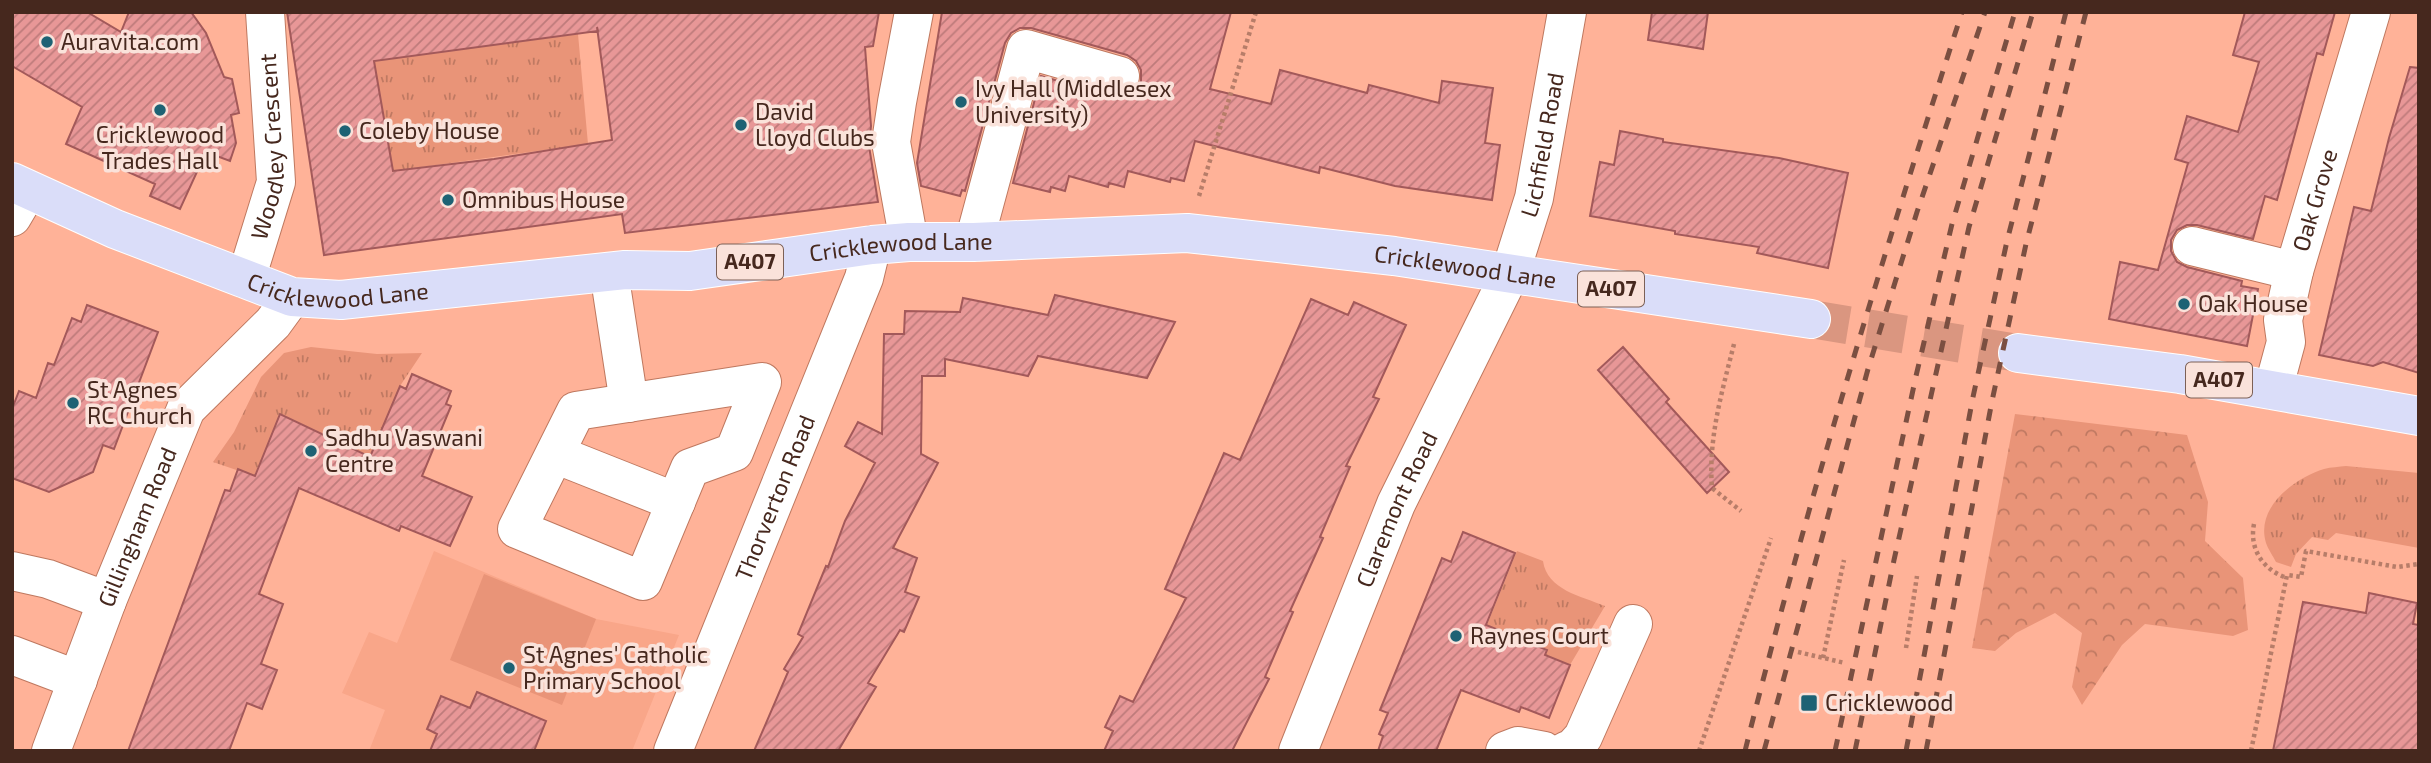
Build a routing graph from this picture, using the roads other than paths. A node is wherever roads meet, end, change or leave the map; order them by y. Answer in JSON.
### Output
{"nodes":[{"id":1,"x":265,"y":12,"type":"edge"},
{"id":2,"x":914,"y":12,"type":"edge"},
{"id":3,"x":1567,"y":12,"type":"edge"},
{"id":4,"x":2371,"y":12,"type":"edge"},
{"id":5,"x":1121,"y":76,"type":"dead end"},
{"id":6,"x":18,"y":196,"type":"edge"},
{"id":7,"x":890,"y":243,"type":"junction"},
{"id":8,"x":974,"y":243,"type":"junction"},
{"id":9,"x":2192,"y":246,"type":"dead end"},
{"id":10,"x":617,"y":271,"type":"junction"},
{"id":11,"x":2294,"y":271,"type":"junction"},
{"id":12,"x":1510,"y":274,"type":"junction"},
{"id":13,"x":246,"y":279,"type":"junction"},
{"id":14,"x":292,"y":298,"type":"junction"},
{"id":15,"x":1811,"y":319,"type":"tunnel mouth"},
{"id":16,"x":2018,"y":353,"type":"tunnel mouth"},
{"id":17,"x":2273,"y":390,"type":"junction"},
{"id":18,"x":639,"y":401,"type":"junction"},
{"id":19,"x":2419,"y":416,"type":"edge"},
{"id":20,"x":555,"y":454,"type":"junction"},
{"id":21,"x":676,"y":502,"type":"junction"},
{"id":22,"x":12,"y":571,"type":"edge"},
{"id":23,"x":107,"y":601,"type":"junction"},
{"id":24,"x":1633,"y":624,"type":"dead end"},
{"id":25,"x":12,"y":655,"type":"edge"},
{"id":26,"x":78,"y":680,"type":"junction"},
{"id":27,"x":51,"y":751,"type":"edge"},
{"id":28,"x":673,"y":751,"type":"edge"},
{"id":29,"x":1297,"y":751,"type":"edge"},
{"id":30,"x":1505,"y":751,"type":"edge"},
{"id":31,"x":1544,"y":751,"type":"edge"},
{"id":32,"x":1566,"y":751,"type":"edge"}],
"edges":[{"from":1,"to":13,"type":"street","name":"Woodley Crescent"},
{"from":2,"to":7,"type":"street"},
{"from":3,"to":12,"type":"street","name":"Lichfield Road"},
{"from":4,"to":11,"type":"street","name":"Oak Grove"},
{"from":5,"to":8,"type":"street"},
{"from":6,"to":13,"type":"main road","name":"Cricklewood Lane","number":"A407"},
{"from":7,"to":8,"type":"main road","name":"Cricklewood Lane","number":"A407"},
{"from":7,"to":10,"type":"main road","name":"Cricklewood Lane","number":"A407"},
{"from":7,"to":28,"type":"street","name":"Thorverton Road"},
{"from":8,"to":12,"type":"main road","name":"Cricklewood Lane","number":"A407"},
{"from":9,"to":11,"type":"street"},
{"from":10,"to":14,"type":"main road","name":"Cricklewood Lane","number":"A407"},
{"from":10,"to":18,"type":"street"},
{"from":11,"to":17,"type":"street","name":"Oak Grove"},
{"from":12,"to":15,"type":"main road","name":"Cricklewood Lane","number":"A407"},
{"from":12,"to":29,"type":"street","name":"Claremont Road"},
{"from":13,"to":14,"type":"main road","name":"Cricklewood Lane","number":"A407"},
{"from":14,"to":23,"type":"street","name":"Gillingham Road"},
{"from":16,"to":17,"type":"main road","number":"A407"},
{"from":17,"to":19,"type":"main road","number":"A407"},
{"from":18,"to":20,"type":"street"},
{"from":18,"to":21,"type":"street"},
{"from":20,"to":21,"type":"street"},
{"from":20,"to":21,"type":"street"},
{"from":22,"to":23,"type":"street"},
{"from":23,"to":26,"type":"street","name":"Gillingham Road"},
{"from":24,"to":32,"type":"street"},
{"from":25,"to":26,"type":"street"},
{"from":26,"to":27,"type":"street","name":"Gillingham Road"},
{"from":30,"to":31,"type":"street"}]}
